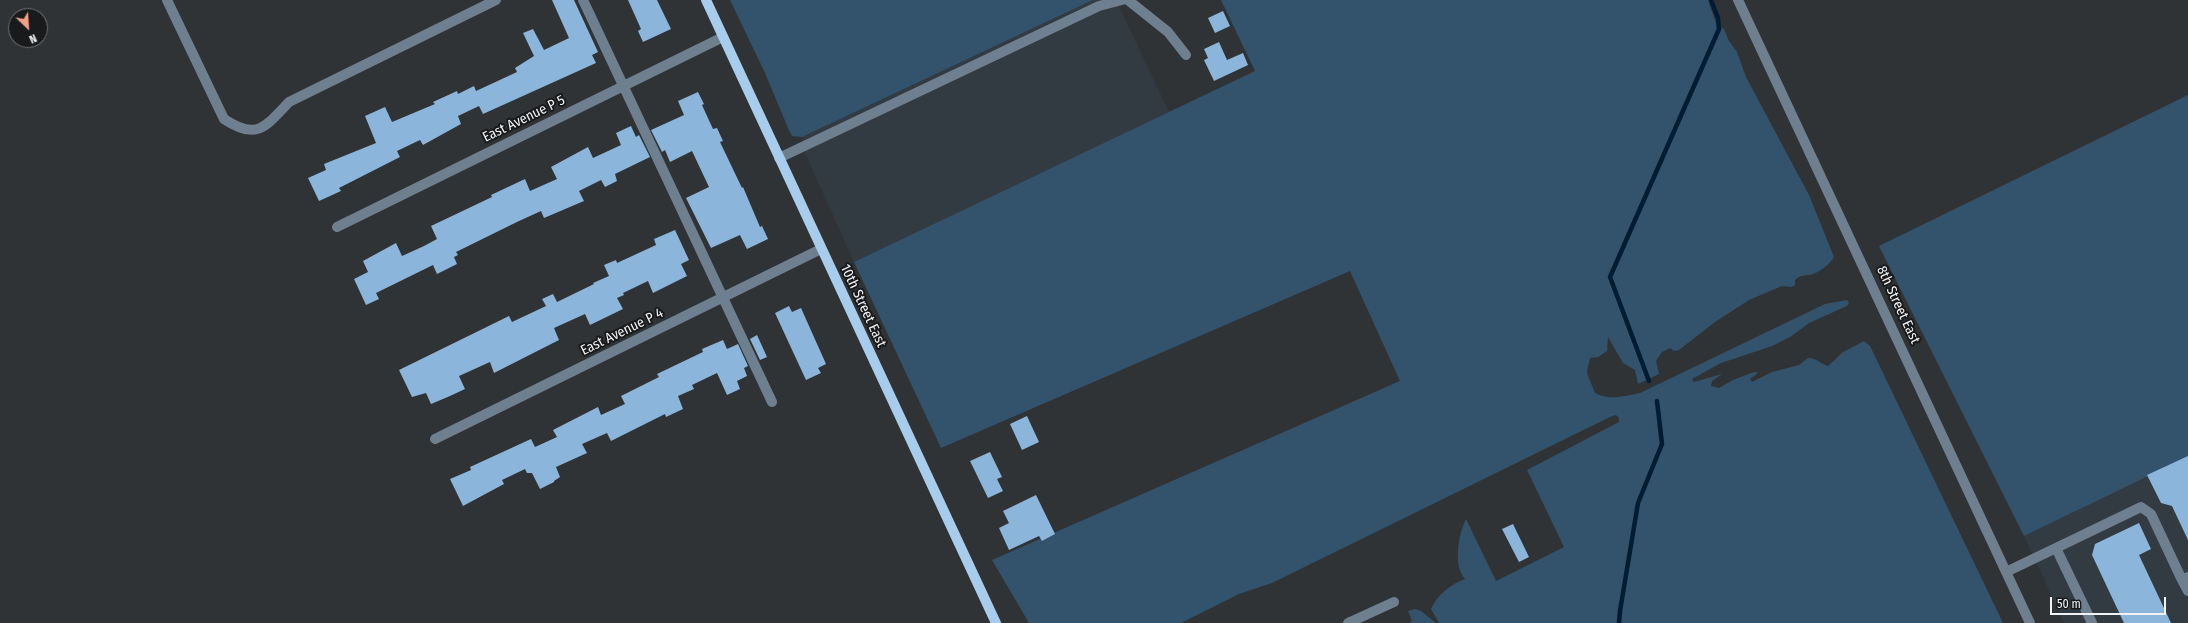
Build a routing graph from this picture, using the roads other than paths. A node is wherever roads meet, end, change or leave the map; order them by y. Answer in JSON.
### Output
{"nodes":[{"id":1,"x":168,"y":0,"type":"edge"},
{"id":2,"x":496,"y":0,"type":"edge"},
{"id":3,"x":583,"y":0,"type":"edge"},
{"id":4,"x":706,"y":0,"type":"edge"},
{"id":5,"x":1122,"y":0,"type":"edge"},
{"id":6,"x":1128,"y":0,"type":"edge"},
{"id":7,"x":1738,"y":0,"type":"edge"},
{"id":8,"x":723,"y":37,"type":"junction"},
{"id":9,"x":1186,"y":55,"type":"dead end"},
{"id":10,"x":623,"y":86,"type":"junction"},
{"id":11,"x":779,"y":158,"type":"junction"},
{"id":12,"x":337,"y":227,"type":"dead end"},
{"id":13,"x":821,"y":249,"type":"junction"},
{"id":14,"x":723,"y":297,"type":"junction"},
{"id":15,"x":772,"y":402,"type":"dead end"},
{"id":16,"x":435,"y":440,"type":"dead end"},
{"id":17,"x":2056,"y":548,"type":"junction"},
{"id":18,"x":2006,"y":572,"type":"junction"},
{"id":19,"x":2185,"y":578,"type":"edge"},
{"id":20,"x":2188,"y":592,"type":"edge"},
{"id":21,"x":1394,"y":602,"type":"dead end"},
{"id":22,"x":996,"y":623,"type":"edge"},
{"id":23,"x":1348,"y":623,"type":"edge"},
{"id":24,"x":2030,"y":623,"type":"edge"},
{"id":25,"x":2092,"y":623,"type":"edge"}],
"edges":[{"from":1,"to":2,"type":"street"},
{"from":3,"to":10,"type":"street"},
{"from":4,"to":8,"type":"main road","name":"10th Street East"},
{"from":5,"to":11,"type":"street"},
{"from":6,"to":9,"type":"street"},
{"from":7,"to":18,"type":"street","name":"8th Street East"},
{"from":8,"to":10,"type":"street","name":"East Avenue P 5"},
{"from":8,"to":11,"type":"main road","name":"10th Street East"},
{"from":10,"to":12,"type":"street","name":"East Avenue P 5"},
{"from":10,"to":14,"type":"street"},
{"from":11,"to":13,"type":"main road","name":"10th Street East"},
{"from":13,"to":14,"type":"street","name":"East Avenue P 4"},
{"from":13,"to":22,"type":"main road","name":"10th Street East"},
{"from":14,"to":15,"type":"street"},
{"from":14,"to":16,"type":"street","name":"East Avenue P 4"},
{"from":17,"to":18,"type":"street"},
{"from":17,"to":19,"type":"street"},
{"from":17,"to":25,"type":"street"},
{"from":18,"to":24,"type":"street","name":"8th Street East"},
{"from":19,"to":20,"type":"street"},
{"from":21,"to":23,"type":"street"}]}
